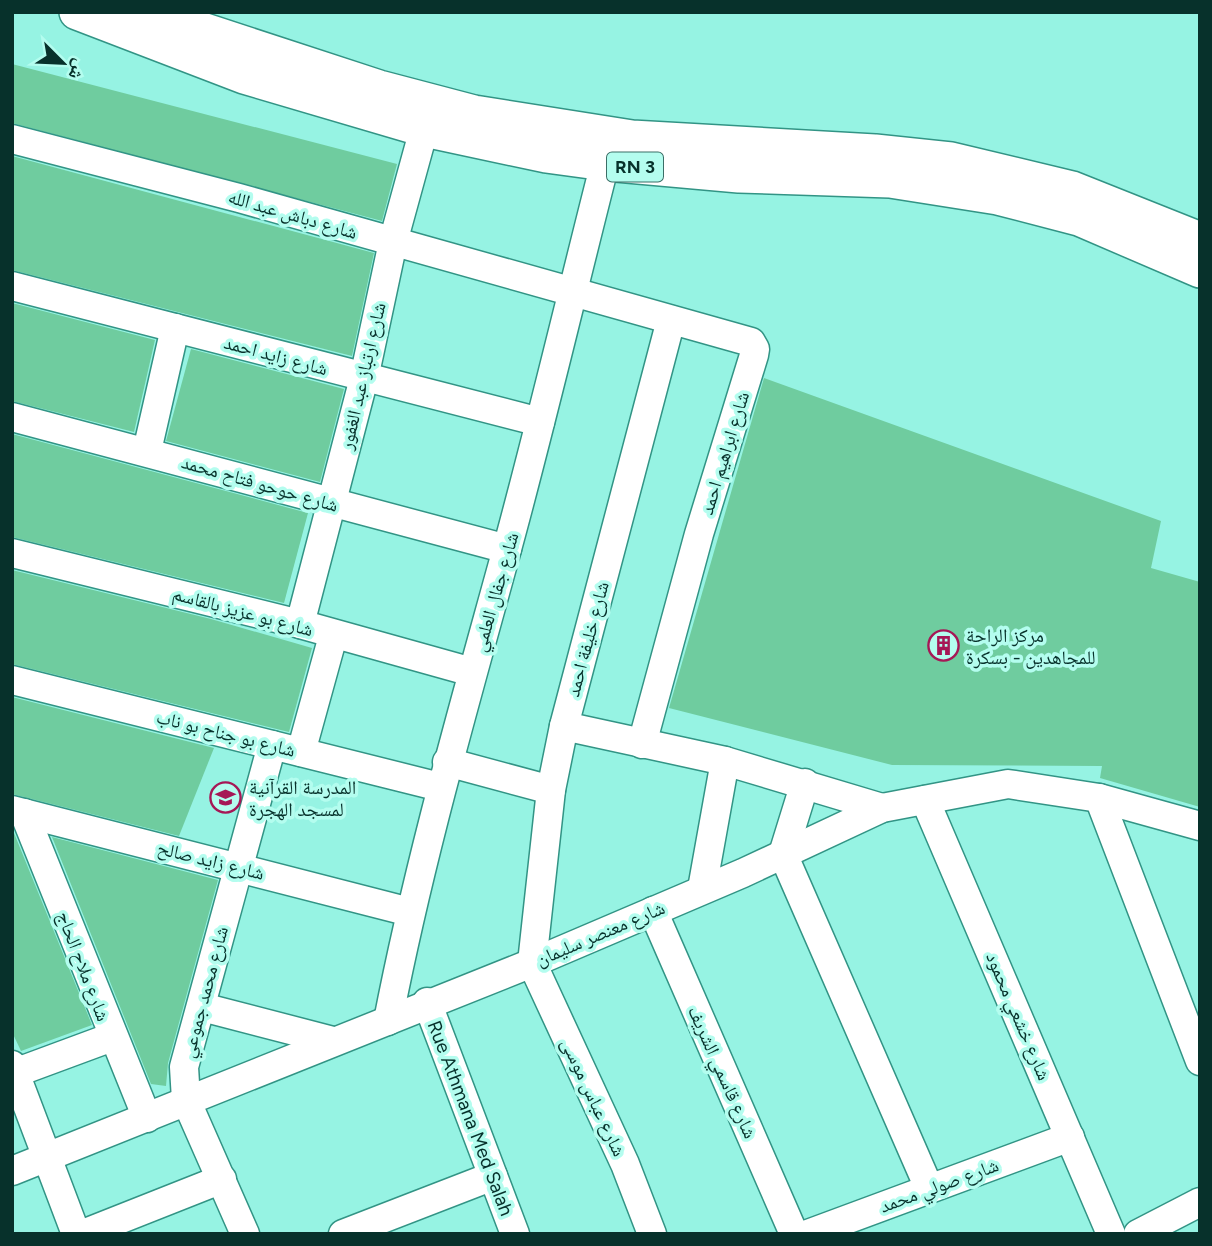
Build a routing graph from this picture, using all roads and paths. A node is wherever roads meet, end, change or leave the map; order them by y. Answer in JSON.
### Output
{"nodes":[{"id":1,"x":77,"y":12,"type":"edge"},
{"id":2,"x":147,"y":12,"type":"edge"},
{"id":3,"x":425,"y":129,"type":"junction"},
{"id":4,"x":12,"y":139,"type":"edge"},
{"id":5,"x":605,"y":163,"type":"junction"},
{"id":6,"x":1200,"y":240,"type":"edge"},
{"id":7,"x":393,"y":242,"type":"junction"},
{"id":8,"x":1200,"y":270,"type":"edge"},
{"id":9,"x":12,"y":286,"type":"edge"},
{"id":10,"x":572,"y":293,"type":"junction"},
{"id":11,"x":671,"y":320,"type":"junction"},
{"id":12,"x":175,"y":328,"type":"junction"},
{"id":13,"x":364,"y":378,"type":"junction"},
{"id":14,"x":12,"y":417,"type":"edge"},
{"id":15,"x":540,"y":422,"type":"junction"},
{"id":16,"x":146,"y":451,"type":"junction"},
{"id":17,"x":331,"y":503,"type":"junction"},
{"id":18,"x":507,"y":549,"type":"junction"},
{"id":19,"x":12,"y":553,"type":"edge"},
{"id":20,"x":300,"y":624,"type":"junction"},
{"id":21,"x":332,"y":636,"type":"junction"},
{"id":22,"x":472,"y":672,"type":"junction"},
{"id":23,"x":12,"y":680,"type":"edge"},
{"id":24,"x":564,"y":726,"type":"junction"},
{"id":25,"x":642,"y":744,"type":"junction"},
{"id":26,"x":272,"y":745,"type":"junction"},
{"id":27,"x":301,"y":752,"type":"junction"},
{"id":28,"x":725,"y":761,"type":"junction"},
{"id":29,"x":444,"y":775,"type":"junction"},
{"id":30,"x":805,"y":783,"type":"junction"},
{"id":31,"x":551,"y":790,"type":"junction"},
{"id":32,"x":1099,"y":797,"type":"junction"},
{"id":33,"x":925,"y":800,"type":"junction"},
{"id":34,"x":883,"y":808,"type":"junction"},
{"id":35,"x":18,"y":812,"type":"edge"},
{"id":36,"x":1200,"y":826,"type":"edge"},
{"id":37,"x":783,"y":854,"type":"junction"},
{"id":38,"x":237,"y":866,"type":"junction"},
{"id":39,"x":702,"y":889,"type":"junction"},
{"id":40,"x":653,"y":911,"type":"junction"},
{"id":41,"x":410,"y":912,"type":"junction"},
{"id":42,"x":532,"y":963,"type":"junction"},
{"id":43,"x":427,"y":1002,"type":"junction"},
{"id":44,"x":201,"y":1007,"type":"junction"},
{"id":45,"x":388,"y":1021,"type":"junction"},
{"id":46,"x":112,"y":1037,"type":"junction"},
{"id":47,"x":333,"y":1041,"type":"junction"},
{"id":48,"x":1200,"y":1060,"type":"edge"},
{"id":49,"x":13,"y":1071,"type":"edge"},
{"id":50,"x":186,"y":1100,"type":"junction"},
{"id":51,"x":147,"y":1118,"type":"junction"},
{"id":52,"x":1070,"y":1137,"type":"junction"},
{"id":53,"x":48,"y":1158,"type":"junction"},
{"id":54,"x":12,"y":1171,"type":"edge"},
{"id":55,"x":493,"y":1176,"type":"junction"},
{"id":56,"x":222,"y":1179,"type":"junction"},
{"id":57,"x":929,"y":1188,"type":"junction"},
{"id":58,"x":1200,"y":1202,"type":"edge"},
{"id":59,"x":76,"y":1234,"type":"edge"},
{"id":60,"x":83,"y":1234,"type":"edge"},
{"id":61,"x":245,"y":1234,"type":"edge"},
{"id":62,"x":344,"y":1234,"type":"edge"},
{"id":63,"x":515,"y":1234,"type":"edge"},
{"id":64,"x":652,"y":1234,"type":"edge"},
{"id":65,"x":794,"y":1234,"type":"edge"},
{"id":66,"x":808,"y":1234,"type":"edge"},
{"id":67,"x":1111,"y":1234,"type":"edge"},
{"id":68,"x":1138,"y":1234,"type":"edge"}],
"edges":[{"from":1,"to":3,"type":"main road","number":"RN 3"},
{"from":2,"to":6,"type":"main road","number":"RN 3"},
{"from":3,"to":5,"type":"main road","number":"RN 3"},
{"from":3,"to":7,"type":"street","name":"شارع ارتباز عبد الغفور"},
{"from":4,"to":7,"type":"street","name":"شارع دباش عبد الله"},
{"from":5,"to":8,"type":"main road","number":"RN 3"},
{"from":5,"to":10,"type":"street","name":"شارع جفال العلمي"},
{"from":7,"to":10,"type":"street","name":"شارع دباش عبد الله"},
{"from":7,"to":13,"type":"street","name":"شارع ارتباز عبد الغفور"},
{"from":9,"to":12,"type":"street","name":"شارع زايد احمد"},
{"from":10,"to":11,"type":"street","name":"شارع ابراهيم احمد"},
{"from":10,"to":15,"type":"street","name":"شارع جفال العلمي"},
{"from":11,"to":24,"type":"street","name":"شارع خليفة احمد"},
{"from":11,"to":25,"type":"street","name":"شارع ابراهيم احمد"},
{"from":12,"to":13,"type":"street","name":"شارع زايد احمد"},
{"from":12,"to":16,"type":"street"},
{"from":13,"to":15,"type":"street","name":"شارع زايد احمد"},
{"from":13,"to":17,"type":"street","name":"شارع ارتباز عبد الغفور"},
{"from":14,"to":16,"type":"street","name":"شارع حوحو فتاح محمد"},
{"from":15,"to":18,"type":"street","name":"شارع جفال العلمي"},
{"from":16,"to":17,"type":"street","name":"شارع حوحو فتاح محمد"},
{"from":17,"to":18,"type":"street","name":"شارع حوحو فتاح محمد"},
{"from":17,"to":20,"type":"street","name":"شارع ارتباز عبد الغفور"},
{"from":18,"to":22,"type":"street","name":"شارع جفال العلمي"},
{"from":19,"to":20,"type":"street","name":"شارع بو عزيز بالقاسم"},
{"from":20,"to":21,"type":"street","name":"شارع بو عزيز بالقاسم"},
{"from":21,"to":22,"type":"street","name":"شارع بو عزيز بالقاسم"},
{"from":21,"to":27,"type":"street"},
{"from":22,"to":29,"type":"street","name":"شارع جفال العلمي"},
{"from":23,"to":26,"type":"street","name":"شارع بو جناح بو ناب"},
{"from":24,"to":25,"type":"street"},
{"from":24,"to":31,"type":"street","name":"شارع خليفة احمد"},
{"from":25,"to":28,"type":"street"},
{"from":26,"to":27,"type":"street","name":"شارع بو جناح بو ناب"},
{"from":26,"to":38,"type":"street","name":"شارع محمد جموعي"},
{"from":27,"to":29,"type":"street","name":"شارع بو جناح بو ناب"},
{"from":28,"to":30,"type":"street"},
{"from":28,"to":39,"type":"street"},
{"from":29,"to":31,"type":"street","name":"شارع بو جناح بو ناب"},
{"from":29,"to":41,"type":"street","name":"شارع جفال العلمي"},
{"from":30,"to":34,"type":"street"},
{"from":30,"to":37,"type":"street"},
{"from":31,"to":42,"type":"street","name":"شارع خليفة احمد"},
{"from":32,"to":33,"type":"street","name":"شارع معنصر سليمان"},
{"from":32,"to":36,"type":"street","name":"شارع معنصر سليمان"},
{"from":32,"to":48,"type":"street"},
{"from":33,"to":34,"type":"street","name":"شارع معنصر سليمان"},
{"from":33,"to":52,"type":"street","name":"شارع خشعي محمود"},
{"from":34,"to":37,"type":"street","name":"شارع معنصر سليمان"},
{"from":35,"to":38,"type":"street","name":"شارع زايد صالح"},
{"from":35,"to":46,"type":"street","name":"شارع ملاح الحاج"},
{"from":37,"to":39,"type":"street","name":"شارع معنصر سليمان"},
{"from":37,"to":57,"type":"street"},
{"from":38,"to":41,"type":"street","name":"شارع زايد صالح"},
{"from":38,"to":44,"type":"street","name":"شارع محمد جموعي"},
{"from":39,"to":40,"type":"street","name":"شارع معنصر سليمان"},
{"from":40,"to":42,"type":"street","name":"شارع معنصر سليمان"},
{"from":40,"to":65,"type":"street","name":"شارع قاسمي الشريف"},
{"from":41,"to":45,"type":"street","name":"شارع جفال العلمي"},
{"from":42,"to":43,"type":"street","name":"شارع معنصر سليمان"},
{"from":42,"to":64,"type":"street","name":"شارع عباس موسى"},
{"from":43,"to":45,"type":"street","name":"شارع معنصر سليمان"},
{"from":43,"to":55,"type":"street","name":"Rue Athmana Med Salah"},
{"from":44,"to":47,"type":"street"},
{"from":44,"to":50,"type":"street","name":"شارع محمد جموعي"},
{"from":45,"to":47,"type":"street","name":"شارع معنصر سليمان"},
{"from":46,"to":49,"type":"street"},
{"from":46,"to":51,"type":"street","name":"شارع ملاح الحاج"},
{"from":47,"to":50,"type":"street","name":"شارع معنصر سليمان"},
{"from":49,"to":53,"type":"street"},
{"from":50,"to":51,"type":"street","name":"شارع معنصر سليمان"},
{"from":50,"to":56,"type":"street","name":"شارع محمد جموعي"},
{"from":51,"to":53,"type":"street","name":"شارع معنصر سليمان"},
{"from":52,"to":57,"type":"street","name":"شارع صولي محمد"},
{"from":52,"to":67,"type":"street","name":"شارع خشعي محمود"},
{"from":53,"to":54,"type":"street","name":"شارع معنصر سليمان"},
{"from":53,"to":59,"type":"street"},
{"from":55,"to":62,"type":"street"},
{"from":55,"to":63,"type":"street","name":"Rue Athmana Med Salah"},
{"from":56,"to":60,"type":"street"},
{"from":56,"to":61,"type":"street","name":"شارع محمد جموعي"},
{"from":57,"to":66,"type":"street","name":"شارع صولي محمد"},
{"from":58,"to":68,"type":"street"}]}
